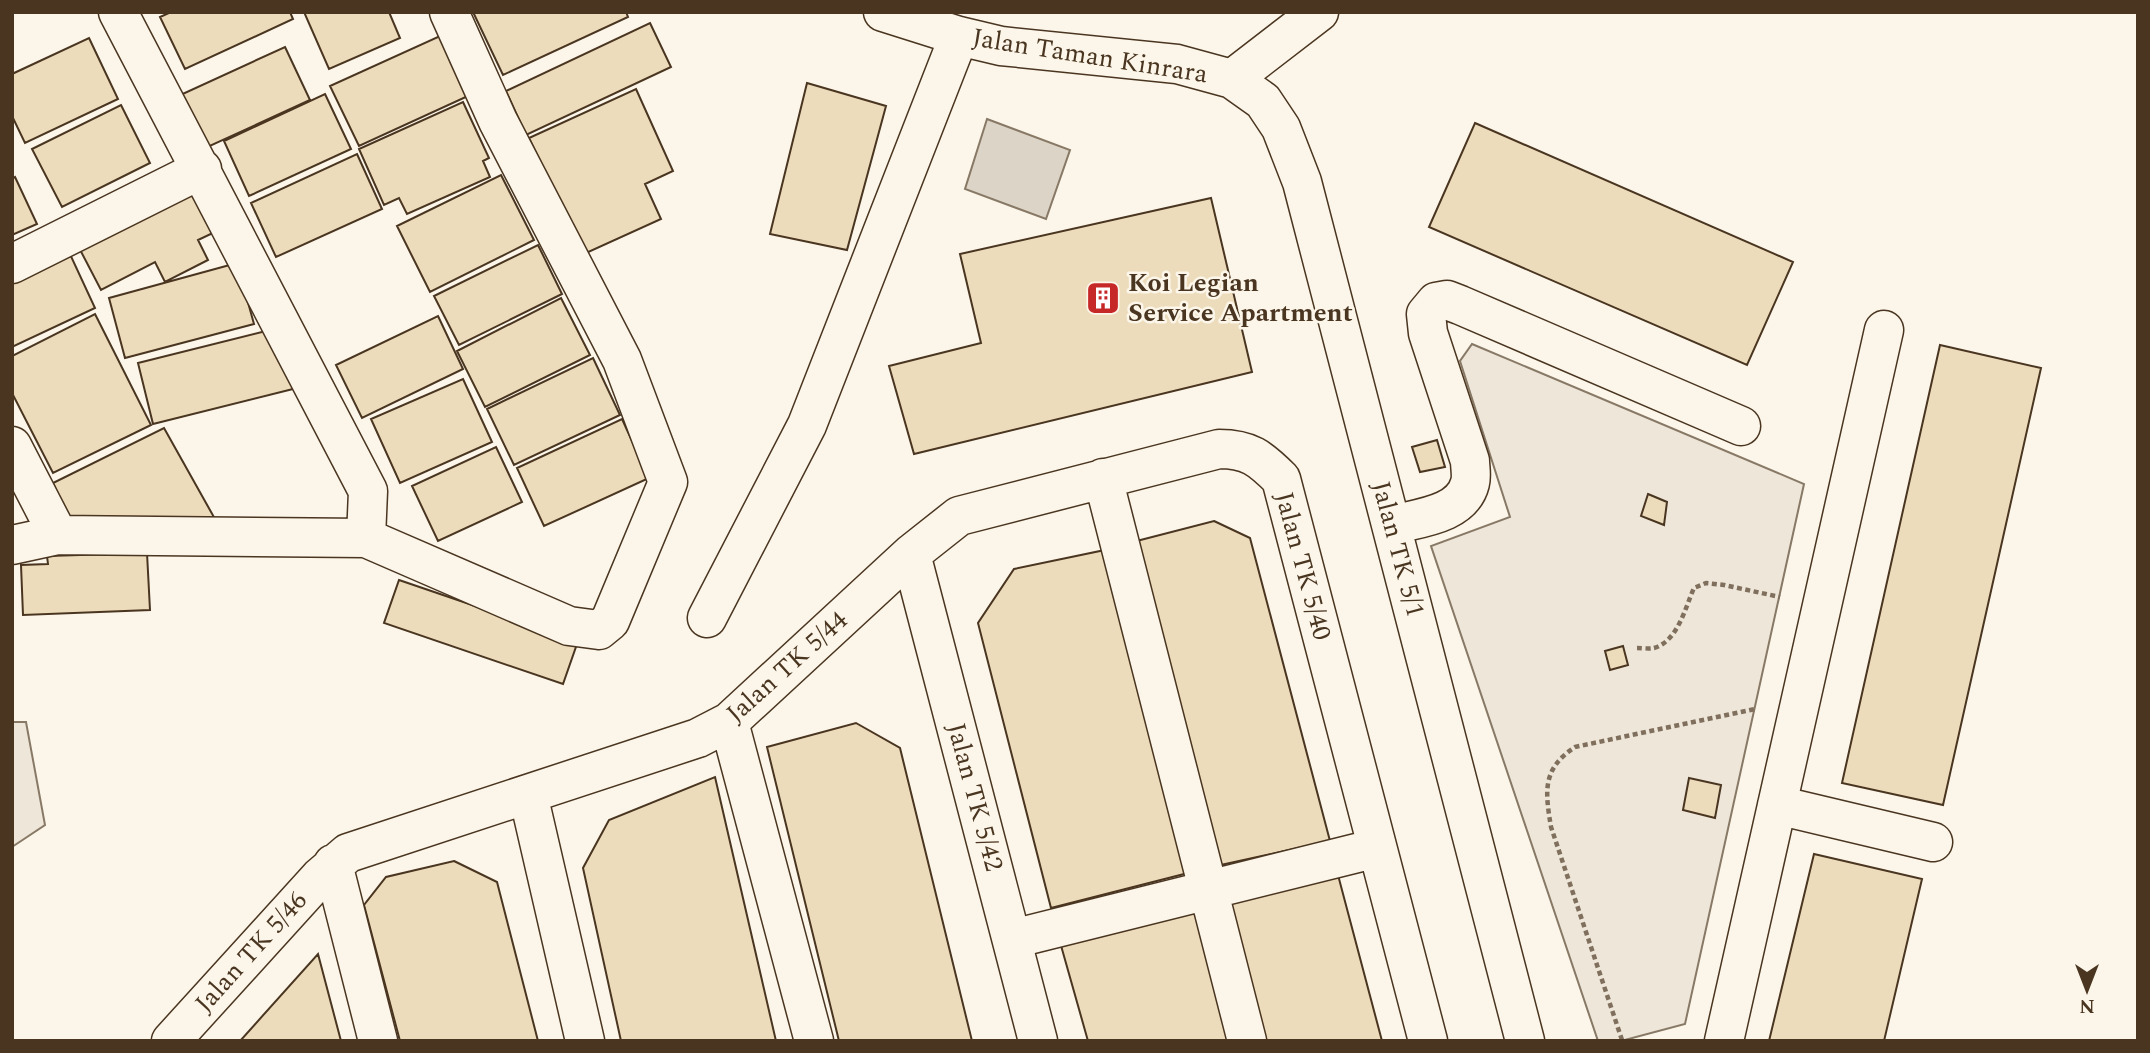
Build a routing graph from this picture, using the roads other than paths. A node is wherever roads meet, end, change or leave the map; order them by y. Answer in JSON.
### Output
{"nodes":[{"id":1,"x":118,"y":12,"type":"edge"},
{"id":2,"x":449,"y":12,"type":"edge"},
{"id":3,"x":883,"y":12,"type":"edge"},
{"id":4,"x":1319,"y":12,"type":"edge"},
{"id":5,"x":959,"y":36,"type":"junction"},
{"id":6,"x":1232,"y":79,"type":"junction"},
{"id":7,"x":202,"y":169,"type":"junction"},
{"id":8,"x":12,"y":264,"type":"edge"},
{"id":9,"x":1884,"y":330,"type":"dead end"},
{"id":10,"x":1741,"y":426,"type":"dead end"},
{"id":11,"x":12,"y":446,"type":"edge"},
{"id":12,"x":1103,"y":478,"type":"junction"},
{"id":13,"x":1392,"y":525,"type":"junction"},
{"id":14,"x":58,"y":535,"type":"junction"},
{"id":15,"x":366,"y":538,"type":"junction"},
{"id":16,"x":12,"y":545,"type":"edge"},
{"id":17,"x":911,"y":554,"type":"junction"},
{"id":18,"x":707,"y":618,"type":"dead end"},
{"id":19,"x":729,"y":722,"type":"junction"},
{"id":20,"x":528,"y":794,"type":"junction"},
{"id":21,"x":1777,"y":805,"type":"junction"},
{"id":22,"x":1933,"y":842,"type":"dead end"},
{"id":23,"x":1377,"y":848,"type":"junction"},
{"id":24,"x":333,"y":864,"type":"junction"},
{"id":25,"x":1209,"y":891,"type":"junction"},
{"id":26,"x":1013,"y":939,"type":"junction"},
{"id":27,"x":171,"y":1041,"type":"edge"},
{"id":28,"x":378,"y":1041,"type":"edge"},
{"id":29,"x":585,"y":1041,"type":"edge"},
{"id":30,"x":814,"y":1041,"type":"edge"},
{"id":31,"x":1038,"y":1041,"type":"edge"},
{"id":32,"x":1247,"y":1041,"type":"edge"},
{"id":33,"x":1428,"y":1041,"type":"edge"},
{"id":34,"x":1525,"y":1041,"type":"edge"},
{"id":35,"x":1724,"y":1041,"type":"edge"}],
"edges":[{"from":1,"to":7,"type":"street"},
{"from":2,"to":15,"type":"street"},
{"from":3,"to":5,"type":"street","name":"Jalan Taman Kinrara"},
{"from":4,"to":6,"type":"street","name":"Jalan Taman Kinrara"},
{"from":5,"to":6,"type":"street","name":"Jalan Taman Kinrara"},
{"from":5,"to":18,"type":"street"},
{"from":6,"to":13,"type":"street","name":"Jalan TK 5/1"},
{"from":7,"to":8,"type":"street"},
{"from":7,"to":15,"type":"street"},
{"from":9,"to":21,"type":"street"},
{"from":10,"to":13,"type":"street"},
{"from":11,"to":14,"type":"street"},
{"from":12,"to":17,"type":"street","name":"Jalan TK 5/40"},
{"from":12,"to":23,"type":"street","name":"Jalan TK 5/40"},
{"from":12,"to":25,"type":"street"},
{"from":13,"to":34,"type":"street","name":"Jalan TK 5/1"},
{"from":14,"to":15,"type":"street"},
{"from":14,"to":16,"type":"street"},
{"from":17,"to":19,"type":"street","name":"Jalan TK 5/44"},
{"from":17,"to":26,"type":"street","name":"Jalan TK 5/42"},
{"from":19,"to":20,"type":"street","name":"Jalan TK 5/44"},
{"from":19,"to":30,"type":"street"},
{"from":20,"to":24,"type":"street","name":"Jalan TK 5/44"},
{"from":20,"to":29,"type":"street"},
{"from":21,"to":22,"type":"street"},
{"from":21,"to":35,"type":"street"},
{"from":23,"to":25,"type":"street"},
{"from":23,"to":33,"type":"street","name":"Jalan TK 5/40"},
{"from":24,"to":27,"type":"street","name":"Jalan TK 5/46"},
{"from":24,"to":28,"type":"street"},
{"from":25,"to":26,"type":"street"},
{"from":25,"to":32,"type":"street"},
{"from":26,"to":31,"type":"street","name":"Jalan TK 5/42"}]}
